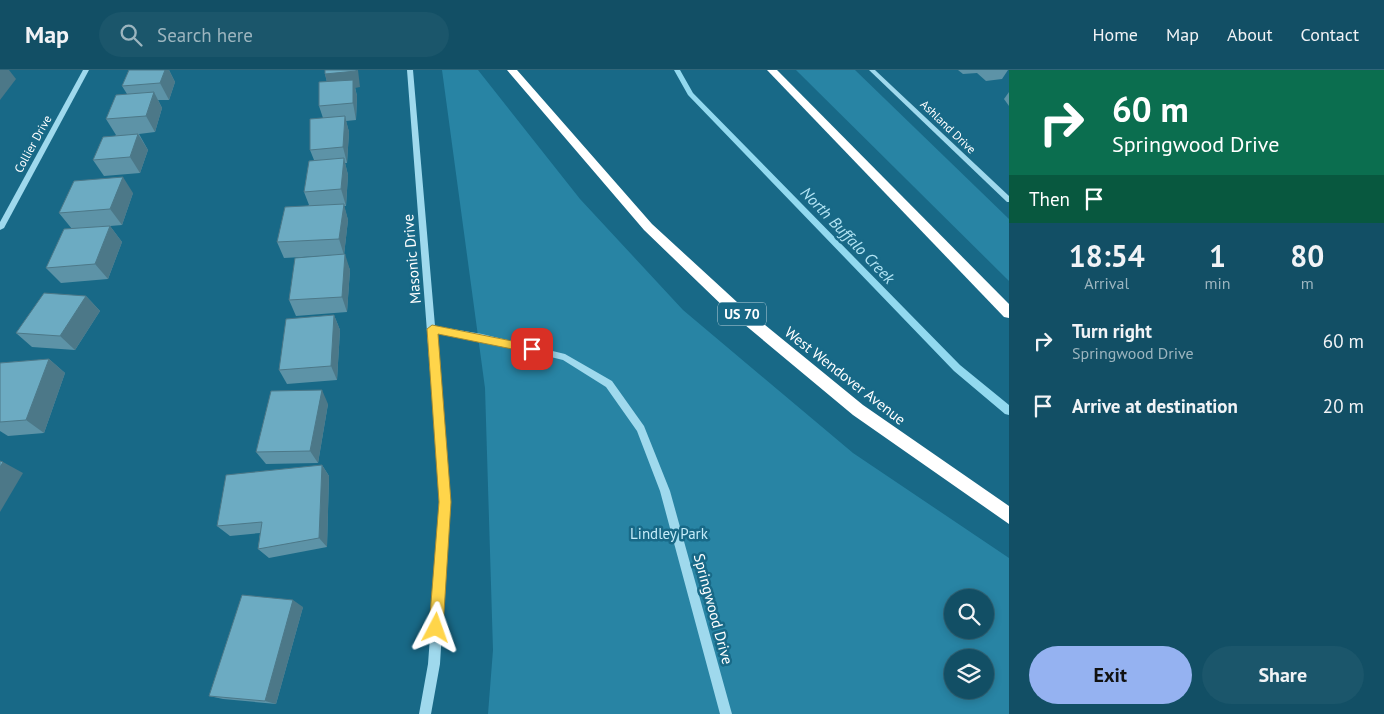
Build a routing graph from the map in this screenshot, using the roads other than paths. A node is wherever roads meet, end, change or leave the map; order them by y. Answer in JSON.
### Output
{"nodes":[{"id":1,"x":86,"y":70,"type":"edge"},
{"id":2,"x":410,"y":70,"type":"edge"},
{"id":3,"x":512,"y":70,"type":"edge"},
{"id":4,"x":872,"y":70,"type":"edge"},
{"id":5,"x":773,"y":72,"type":"edge"},
{"id":6,"x":1009,"y":200,"type":"edge"},
{"id":7,"x":0,"y":228,"type":"edge"},
{"id":8,"x":1009,"y":313,"type":"edge"},
{"id":9,"x":432,"y":329,"type":"junction"},
{"id":10,"x":1009,"y":516,"type":"edge"},
{"id":11,"x":425,"y":714,"type":"edge"},
{"id":12,"x":726,"y":714,"type":"edge"}],
"edges":[{"from":1,"to":7,"type":"street","name":"Collier Drive"},
{"from":2,"to":9,"type":"street","name":"Masonic Drive"},
{"from":3,"to":10,"type":"highway","name":"West Wendover Avenue","number":"US 70"},
{"from":4,"to":6,"type":"street","name":"Ashland Drive"},
{"from":5,"to":8,"type":"highway"},
{"from":9,"to":11,"type":"street","name":"Masonic Drive"},
{"from":9,"to":12,"type":"street","name":"Springwood Drive"}]}
